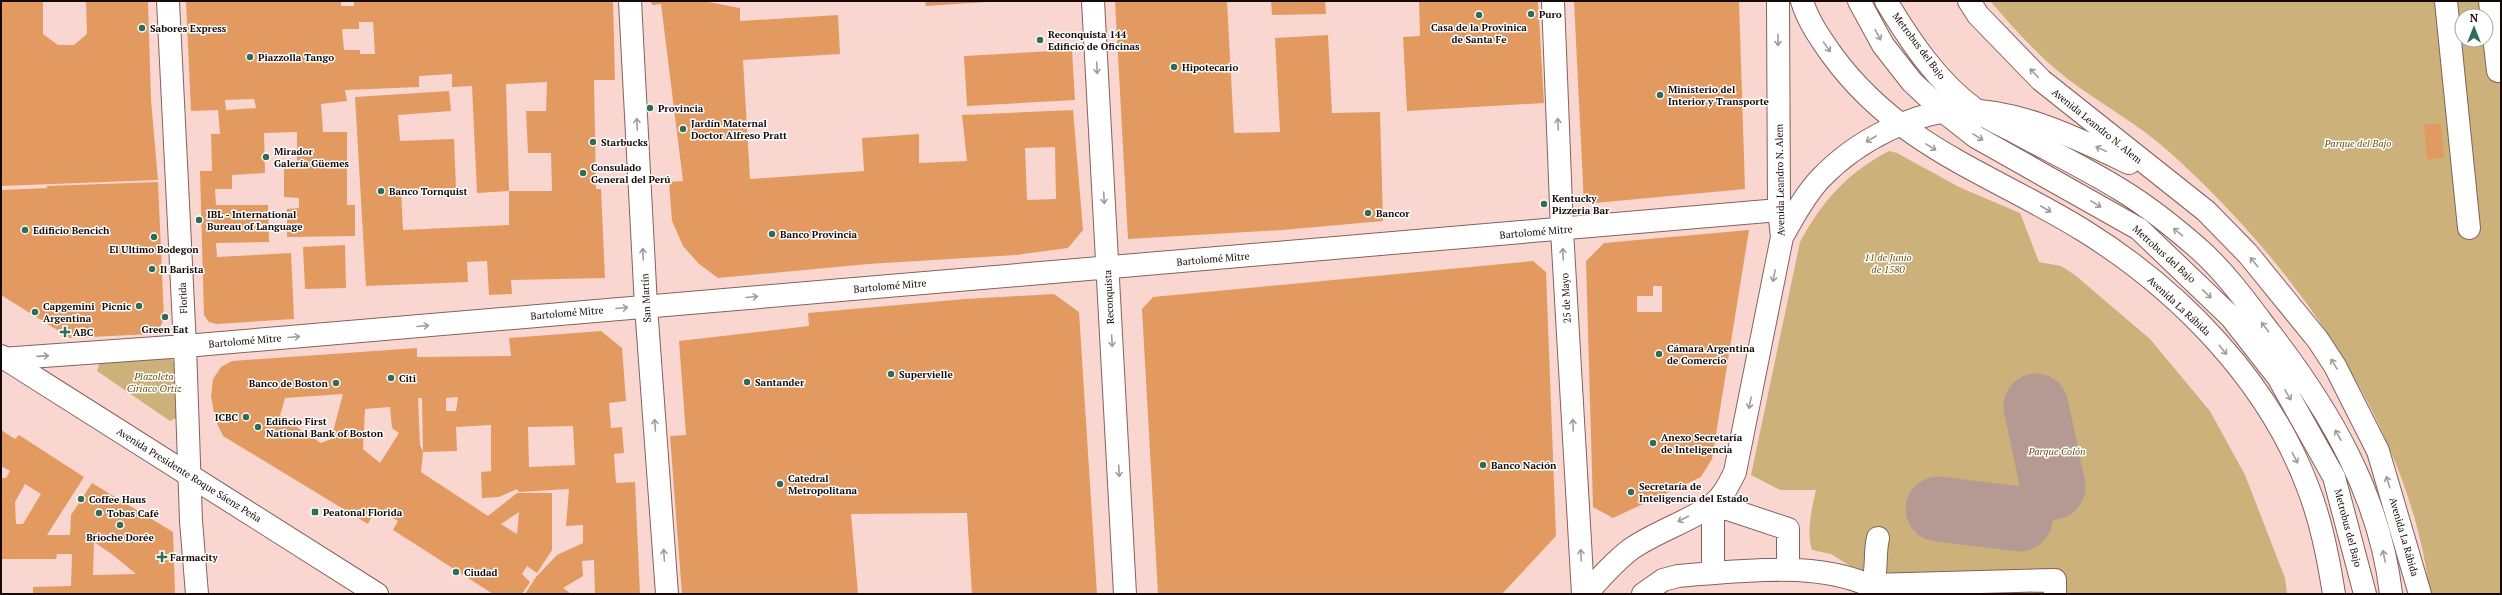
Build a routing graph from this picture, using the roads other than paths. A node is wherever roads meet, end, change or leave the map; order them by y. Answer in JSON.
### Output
{"nodes":[{"id":1,"x":168,"y":1,"type":"edge"},
{"id":2,"x":630,"y":1,"type":"edge"},
{"id":3,"x":1093,"y":1,"type":"edge"},
{"id":4,"x":1553,"y":1,"type":"edge"},
{"id":5,"x":1778,"y":1,"type":"edge"},
{"id":6,"x":1802,"y":1,"type":"edge"},
{"id":7,"x":1859,"y":1,"type":"edge"},
{"id":8,"x":1886,"y":1,"type":"edge"},
{"id":9,"x":1969,"y":1,"type":"edge"},
{"id":10,"x":2446,"y":1,"type":"edge"},
{"id":11,"x":2490,"y":1,"type":"edge"},
{"id":12,"x":2498,"y":71,"type":"dead end"},
{"id":13,"x":1943,"y":111,"type":"junction"},
{"id":14,"x":1976,"y":111,"type":"junction"},
{"id":15,"x":1899,"y":125,"type":"junction"},
{"id":16,"x":2161,"y":178,"type":"junction"},
{"id":17,"x":1779,"y":210,"type":"junction"},
{"id":18,"x":2469,"y":228,"type":"dead end"},
{"id":19,"x":1562,"y":230,"type":"junction"},
{"id":20,"x":1782,"y":238,"type":"junction"},
{"id":21,"x":1108,"y":268,"type":"junction"},
{"id":22,"x":646,"y":306,"type":"junction"},
{"id":23,"x":185,"y":346,"type":"junction"},
{"id":24,"x":2,"y":358,"type":"edge"},
{"id":25,"x":189,"y":474,"type":"junction"},
{"id":26,"x":1712,"y":504,"type":"junction"},
{"id":27,"x":2404,"y":533,"type":"junction"},
{"id":28,"x":1878,"y":538,"type":"dead end"},
{"id":29,"x":1788,"y":570,"type":"junction"},
{"id":30,"x":1714,"y":573,"type":"junction"},
{"id":31,"x":1879,"y":590,"type":"edge"},
{"id":32,"x":197,"y":594,"type":"edge"},
{"id":33,"x":377,"y":594,"type":"edge"},
{"id":34,"x":667,"y":594,"type":"edge"},
{"id":35,"x":1125,"y":594,"type":"edge"},
{"id":36,"x":1584,"y":594,"type":"edge"},
{"id":37,"x":1643,"y":594,"type":"edge"},
{"id":38,"x":2056,"y":594,"type":"edge"},
{"id":39,"x":2334,"y":594,"type":"edge"},
{"id":40,"x":2364,"y":594,"type":"edge"},
{"id":41,"x":2391,"y":594,"type":"edge"},
{"id":42,"x":2402,"y":594,"type":"edge"},
{"id":43,"x":2420,"y":594,"type":"edge"}],
"edges":[{"from":1,"to":23,"type":"street","name":"Florida"},
{"from":22,"to":2,"type":"street","name":"San Martín","one_way":true},
{"from":3,"to":21,"type":"street","name":"Reconquista","one_way":true},
{"from":19,"to":4,"type":"street","name":"25 de Mayo","one_way":true},
{"from":5,"to":17,"type":"street","name":"Avenida Leandro N. Alem","one_way":true},
{"from":6,"to":15,"type":"street","one_way":true},
{"from":7,"to":13,"type":"street","name":"Metrobus del Bajo","one_way":true},
{"from":8,"to":14,"type":"street","name":"Metrobus del Bajo"},
{"from":16,"to":9,"type":"street","name":"Avenida Leandro N. Alem","one_way":true},
{"from":10,"to":18,"type":"street"},
{"from":11,"to":12,"type":"street"},
{"from":13,"to":14,"type":"street"},
{"from":13,"to":15,"type":"street"},
{"from":13,"to":40,"type":"street","name":"Metrobus del Bajo","one_way":true},
{"from":16,"to":14,"type":"street","one_way":true},
{"from":41,"to":14,"type":"street","name":"Metrobus del Bajo","one_way":true},
{"from":15,"to":20,"type":"street","one_way":true},
{"from":15,"to":39,"type":"street","name":"Avenida La Rábida","one_way":true},
{"from":27,"to":16,"type":"street","name":"Avenida La Rábida","one_way":true},
{"from":17,"to":19,"type":"street","name":"Bartolomé Mitre"},
{"from":17,"to":20,"type":"street","name":"Avenida Leandro N. Alem"},
{"from":19,"to":21,"type":"street","name":"Bartolomé Mitre"},
{"from":36,"to":19,"type":"street","name":"25 de Mayo","one_way":true},
{"from":20,"to":26,"type":"street","name":"Avenida Leandro N. Alem","one_way":true},
{"from":22,"to":21,"type":"street","name":"Bartolomé Mitre","one_way":true},
{"from":21,"to":35,"type":"street","name":"Reconquista","one_way":true},
{"from":23,"to":22,"type":"street","name":"Bartolomé Mitre","one_way":true},
{"from":34,"to":22,"type":"street","name":"San Martín","one_way":true},
{"from":24,"to":23,"type":"street","name":"Bartolomé Mitre","one_way":true},
{"from":23,"to":25,"type":"street","name":"Florida"},
{"from":24,"to":25,"type":"street","name":"Avenida Presidente Roque Sáenz Peña"},
{"from":25,"to":32,"type":"street","name":"Florida"},
{"from":25,"to":33,"type":"street","name":"Avenida Presidente Roque Sáenz Peña"},
{"from":26,"to":29,"type":"street"},
{"from":26,"to":30,"type":"street"},
{"from":26,"to":36,"type":"street","name":"Avenida Leandro N. Alem","one_way":true},
{"from":27,"to":42,"type":"street"},
{"from":27,"to":43,"type":"street","name":"Avenida La Rábida"},
{"from":28,"to":31,"type":"street"},
{"from":29,"to":30,"type":"street"},
{"from":29,"to":31,"type":"street"},
{"from":30,"to":37,"type":"street"},
{"from":31,"to":38,"type":"street"}]}
